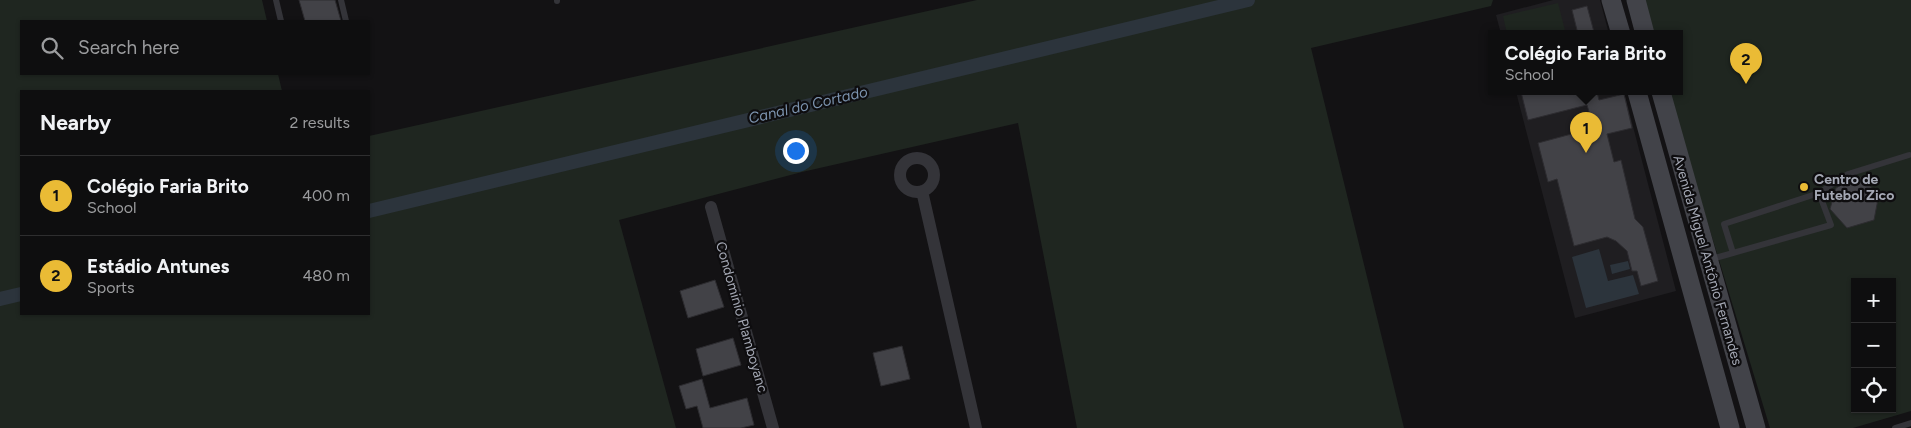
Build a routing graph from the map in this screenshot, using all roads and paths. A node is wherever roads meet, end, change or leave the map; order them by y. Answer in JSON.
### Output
{"nodes":[{"id":1,"x":276,"y":0,"type":"edge"},
{"id":2,"x":341,"y":0,"type":"edge"},
{"id":3,"x":1611,"y":0,"type":"edge"},
{"id":4,"x":1636,"y":0,"type":"edge"},
{"id":5,"x":281,"y":20,"type":"edge"},
{"id":6,"x":346,"y":20,"type":"edge"},
{"id":7,"x":1620,"y":30,"type":"edge"},
{"id":8,"x":1644,"y":30,"type":"edge"},
{"id":9,"x":1638,"y":95,"type":"edge"},
{"id":10,"x":1662,"y":95,"type":"edge"},
{"id":11,"x":1909,"y":155,"type":"dead end"},
{"id":12,"x":922,"y":191,"type":"dead end"},
{"id":13,"x":1819,"y":193,"type":"junction"},
{"id":14,"x":711,"y":207,"type":"dead end"},
{"id":15,"x":1733,"y":252,"type":"junction"},
{"id":16,"x":1708,"y":259,"type":"junction"},
{"id":17,"x":1686,"y":266,"type":"junction"},
{"id":18,"x":1911,"y":423,"type":"edge"},
{"id":19,"x":774,"y":428,"type":"edge"},
{"id":20,"x":976,"y":428,"type":"edge"},
{"id":21,"x":1730,"y":428,"type":"edge"},
{"id":22,"x":1756,"y":428,"type":"edge"},
{"id":23,"x":1895,"y":428,"type":"edge"}],
"edges":[{"from":1,"to":5,"type":"lane"},
{"from":2,"to":6,"type":"lane"},
{"from":3,"to":7,"type":"street"},
{"from":4,"to":8,"type":"street"},
{"from":9,"to":17,"type":"street","name":"Avenida Miguel Antônio Fernandes"},
{"from":10,"to":16,"type":"street","name":"Avenida Miguel Antônio Fernandes"},
{"from":11,"to":13,"type":"lane"},
{"from":12,"to":20,"type":"street"},
{"from":13,"to":15,"type":"lane"},
{"from":13,"to":15,"type":"lane"},
{"from":14,"to":19,"type":"street","name":"Condominio Plamboyanc"},
{"from":15,"to":16,"type":"lane"},
{"from":16,"to":17,"type":"street"},
{"from":16,"to":22,"type":"street","name":"Avenida Miguel Antônio Fernandes"},
{"from":17,"to":21,"type":"street","name":"Avenida Miguel Antônio Fernandes"},
{"from":18,"to":23,"type":"lane"}]}
